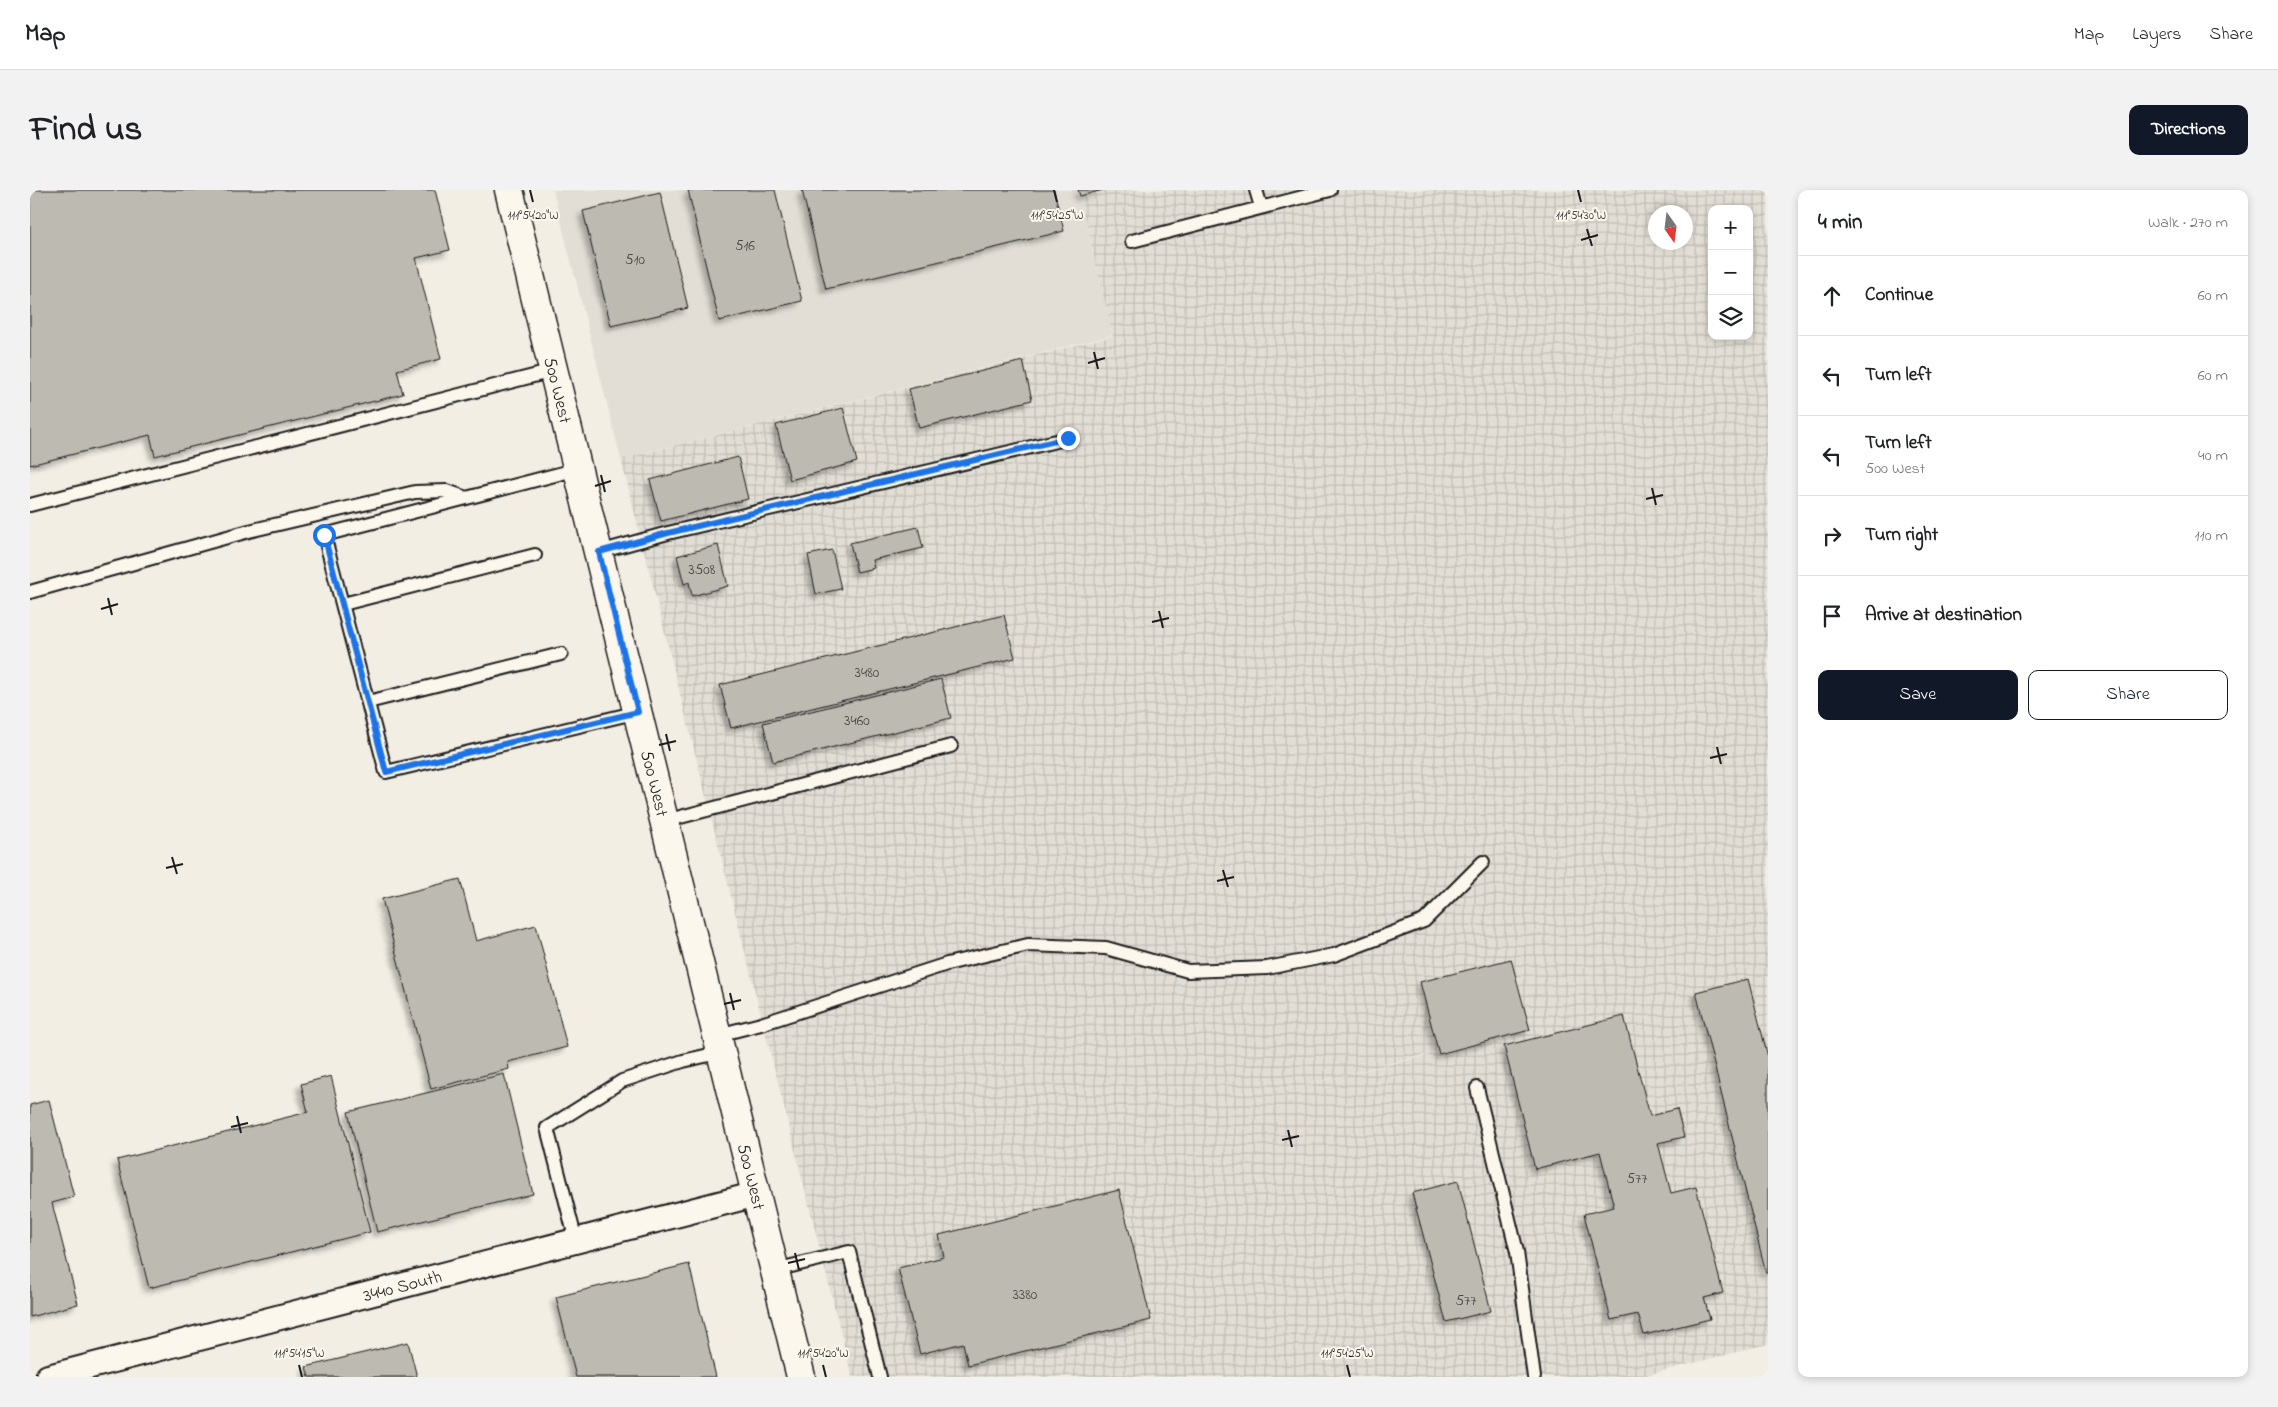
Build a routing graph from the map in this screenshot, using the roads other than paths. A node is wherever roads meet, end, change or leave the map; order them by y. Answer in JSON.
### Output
{"nodes":[{"id":1,"x":509,"y":190,"type":"edge"},
{"id":2,"x":1256,"y":190,"type":"edge"},
{"id":3,"x":1330,"y":190,"type":"edge"},
{"id":4,"x":1261,"y":208,"type":"junction"},
{"id":5,"x":1132,"y":241,"type":"dead end"},
{"id":6,"x":553,"y":371,"type":"junction"},
{"id":7,"x":1068,"y":438,"type":"dead end"},
{"id":8,"x":578,"y":469,"type":"junction"},
{"id":9,"x":466,"y":498,"type":"junction"},
{"id":10,"x":30,"y":505,"type":"edge"},
{"id":11,"x":599,"y":552,"type":"junction"},
{"id":12,"x":535,"y":555,"type":"dead end"},
{"id":13,"x":30,"y":592,"type":"edge"},
{"id":14,"x":342,"y":604,"type":"junction"},
{"id":15,"x":561,"y":654,"type":"dead end"},
{"id":16,"x":368,"y":702,"type":"junction"},
{"id":17,"x":638,"y":712,"type":"junction"},
{"id":18,"x":951,"y":746,"type":"dead end"},
{"id":19,"x":665,"y":821,"type":"junction"},
{"id":20,"x":1483,"y":862,"type":"dead end"},
{"id":21,"x":720,"y":1043,"type":"junction"},
{"id":22,"x":1477,"y":1088,"type":"dead end"},
{"id":23,"x":757,"y":1194,"type":"junction"},
{"id":24,"x":576,"y":1241,"type":"junction"},
{"id":25,"x":775,"y":1270,"type":"junction"},
{"id":26,"x":48,"y":1377,"type":"edge"},
{"id":27,"x":802,"y":1377,"type":"edge"},
{"id":28,"x":880,"y":1377,"type":"edge"},
{"id":29,"x":1534,"y":1377,"type":"edge"}],
"edges":[{"from":1,"to":6,"type":"main road","name":"500 West"},
{"from":2,"to":4,"type":"lane"},
{"from":3,"to":4,"type":"lane"},
{"from":4,"to":5,"type":"lane"},
{"from":6,"to":8,"type":"main road","name":"500 West"},
{"from":6,"to":10,"type":"lane"},
{"from":7,"to":11,"type":"lane"},
{"from":8,"to":9,"type":"lane"},
{"from":8,"to":11,"type":"main road","name":"500 West"},
{"from":9,"to":13,"type":"lane"},
{"from":9,"to":14,"type":"lane"},
{"from":11,"to":17,"type":"main road","name":"500 West"},
{"from":12,"to":14,"type":"lane"},
{"from":14,"to":16,"type":"lane"},
{"from":15,"to":16,"type":"lane"},
{"from":16,"to":17,"type":"lane"},
{"from":17,"to":19,"type":"main road","name":"500 West"},
{"from":18,"to":19,"type":"lane"},
{"from":19,"to":21,"type":"main road","name":"500 West"},
{"from":20,"to":21,"type":"lane"},
{"from":21,"to":23,"type":"main road","name":"500 West"},
{"from":21,"to":24,"type":"lane"},
{"from":22,"to":29,"type":"lane"},
{"from":23,"to":24,"type":"street","name":"3440 South"},
{"from":23,"to":25,"type":"main road","name":"500 West"},
{"from":24,"to":26,"type":"street","name":"3440 South"},
{"from":25,"to":27,"type":"main road","name":"500 West"},
{"from":25,"to":28,"type":"lane"}]}
